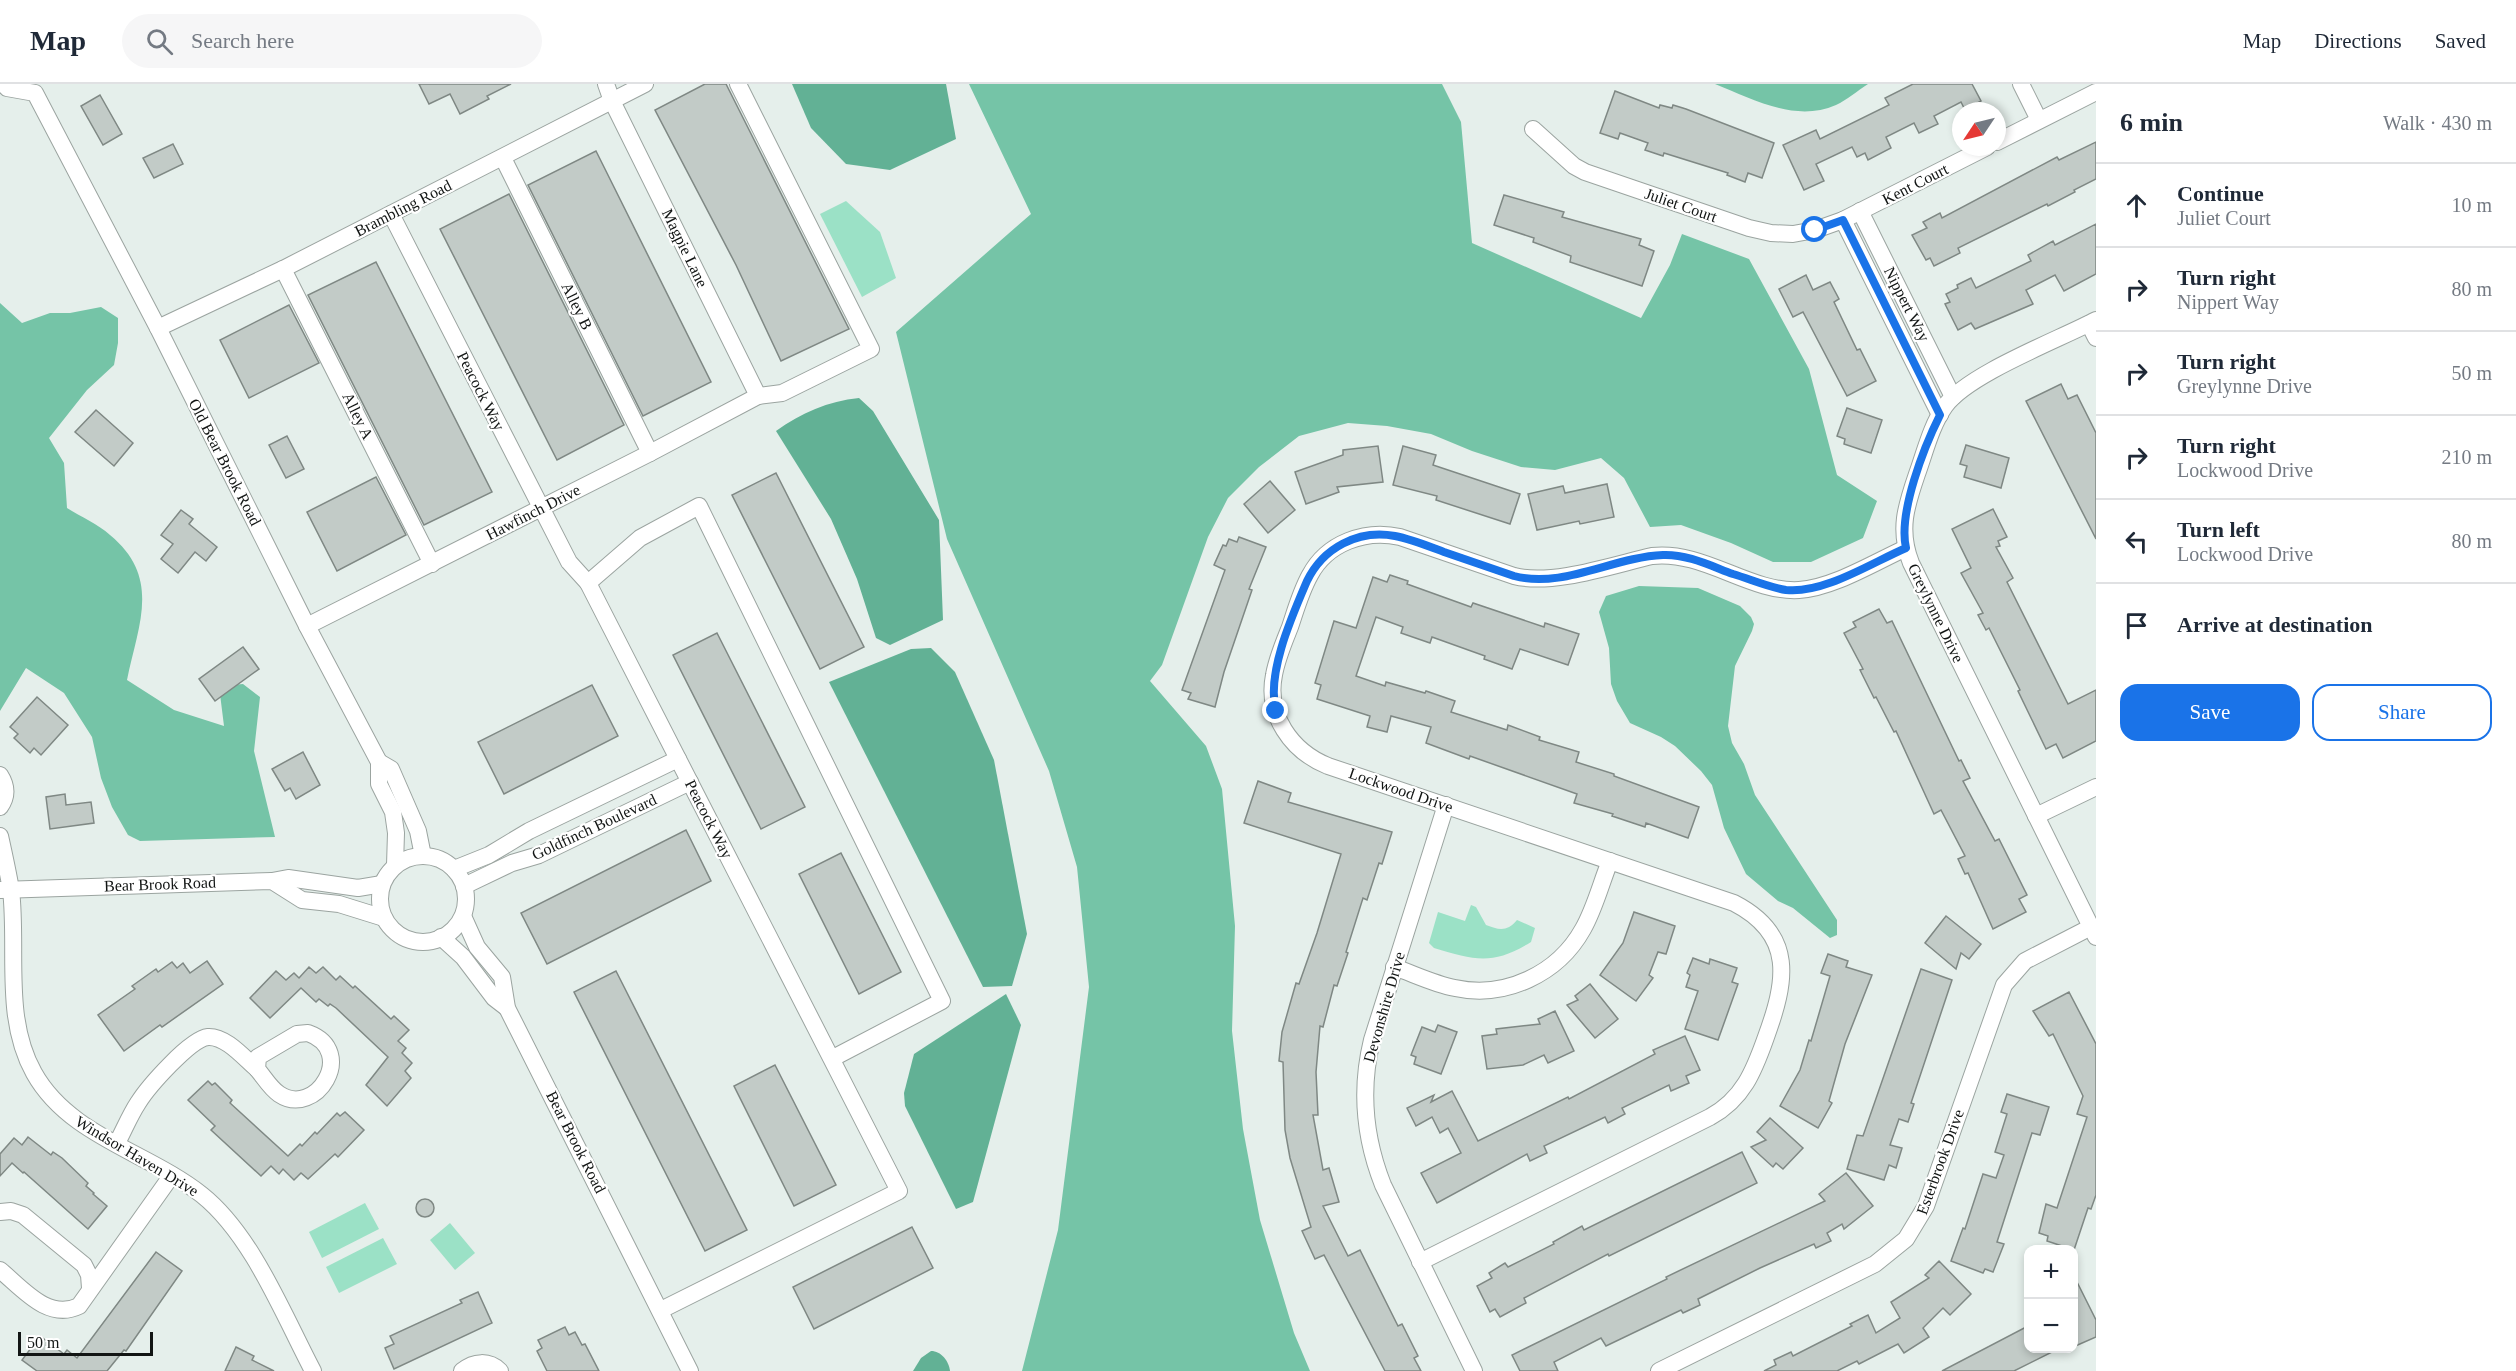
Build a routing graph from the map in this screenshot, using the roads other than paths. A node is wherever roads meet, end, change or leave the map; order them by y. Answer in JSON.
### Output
{"nodes":[{"id":1,"x":606,"y":84,"type":"edge"},
{"id":2,"x":645,"y":84,"type":"edge"},
{"id":3,"x":738,"y":84,"type":"edge"},
{"id":4,"x":2021,"y":84,"type":"edge"},
{"id":5,"x":7,"y":88,"type":"dead end"},
{"id":6,"x":2096,"y":92,"type":"edge"},
{"id":7,"x":612,"y":100,"type":"junction"},
{"id":8,"x":2039,"y":120,"type":"junction"},
{"id":9,"x":1533,"y":129,"type":"dead end"},
{"id":10,"x":2006,"y":137,"type":"edge"},
{"id":11,"x":1969,"y":156,"type":"edge"},
{"id":12,"x":503,"y":158,"type":"junction"},
{"id":13,"x":1860,"y":211,"type":"junction"},
{"id":14,"x":391,"y":214,"type":"junction"},
{"id":15,"x":1843,"y":220,"type":"junction"},
{"id":16,"x":283,"y":269,"type":"junction"},
{"id":17,"x":2094,"y":327,"type":"edge"},
{"id":18,"x":158,"y":328,"type":"junction"},
{"id":19,"x":758,"y":396,"type":"junction"},
{"id":20,"x":1953,"y":397,"type":"junction"},
{"id":21,"x":1940,"y":415,"type":"junction"},
{"id":22,"x":650,"y":453,"type":"junction"},
{"id":23,"x":541,"y":508,"type":"junction"},
{"id":24,"x":1906,"y":548,"type":"junction"},
{"id":25,"x":432,"y":564,"type":"junction"},
{"id":26,"x":588,"y":583,"type":"junction"},
{"id":27,"x":308,"y":626,"type":"junction"},
{"id":28,"x":678,"y":759,"type":"junction"},
{"id":29,"x":379,"y":762,"type":"junction"},
{"id":30,"x":0,"y":775,"type":"edge"},
{"id":31,"x":690,"y":782,"type":"junction"},
{"id":32,"x":2096,"y":787,"type":"edge"},
{"id":33,"x":1446,"y":805,"type":"junction"},
{"id":34,"x":0,"y":807,"type":"edge"},
{"id":35,"x":2036,"y":816,"type":"junction"},
{"id":36,"x":0,"y":836,"type":"edge"},
{"id":37,"x":423,"y":856,"type":"junction"},
{"id":38,"x":1610,"y":861,"type":"junction"},
{"id":39,"x":395,"y":865,"type":"junction"},
{"id":40,"x":454,"y":869,"type":"junction"},
{"id":41,"x":272,"y":881,"type":"junction"},
{"id":42,"x":382,"y":884,"type":"junction"},
{"id":43,"x":464,"y":886,"type":"junction"},
{"id":44,"x":5,"y":890,"type":"edge"},
{"id":45,"x":464,"y":916,"type":"junction"},
{"id":46,"x":384,"y":918,"type":"junction"},
{"id":47,"x":2094,"y":932,"type":"edge"},
{"id":48,"x":441,"y":938,"type":"junction"},
{"id":49,"x":1394,"y":967,"type":"junction"},
{"id":50,"x":7,"y":996,"type":"edge"},
{"id":51,"x":507,"y":1008,"type":"junction"},
{"id":52,"x":833,"y":1058,"type":"junction"},
{"id":53,"x":257,"y":1069,"type":"junction"},
{"id":54,"x":117,"y":1143,"type":"junction"},
{"id":55,"x":172,"y":1175,"type":"junction"},
{"id":56,"x":0,"y":1212,"type":"edge"},
{"id":57,"x":1420,"y":1262,"type":"junction"},
{"id":58,"x":0,"y":1270,"type":"edge"},
{"id":59,"x":90,"y":1288,"type":"junction"},
{"id":60,"x":661,"y":1310,"type":"junction"},
{"id":61,"x":313,"y":1371,"type":"edge"},
{"id":62,"x":462,"y":1371,"type":"edge"},
{"id":63,"x":500,"y":1371,"type":"edge"},
{"id":64,"x":690,"y":1371,"type":"edge"},
{"id":65,"x":1474,"y":1371,"type":"edge"},
{"id":66,"x":1659,"y":1371,"type":"edge"}],
"edges":[{"from":1,"to":7,"type":"street","name":"Magpie Lane"},
{"from":2,"to":7,"type":"street","name":"Brambling Road"},
{"from":3,"to":19,"type":"street"},
{"from":4,"to":8,"type":"street"},
{"from":5,"to":18,"type":"street","name":"Old Bear Brook Road"},
{"from":6,"to":8,"type":"street"},
{"from":7,"to":12,"type":"street","name":"Brambling Road"},
{"from":7,"to":19,"type":"street","name":"Magpie Lane"},
{"from":8,"to":10,"type":"street"},
{"from":9,"to":15,"type":"street","name":"Juliet Court"},
{"from":11,"to":13,"type":"street","name":"Kent Court"},
{"from":12,"to":14,"type":"street","name":"Brambling Road"},
{"from":12,"to":22,"type":"street","name":"Alley B"},
{"from":13,"to":15,"type":"street","name":"Kent Court"},
{"from":13,"to":20,"type":"street","name":"Nippert Way"},
{"from":14,"to":16,"type":"street","name":"Brambling Road"},
{"from":14,"to":23,"type":"street","name":"Peacock Way"},
{"from":15,"to":21,"type":"street","name":"Nippert Way"},
{"from":16,"to":18,"type":"street","name":"Brambling Road"},
{"from":16,"to":25,"type":"street","name":"Alley A"},
{"from":17,"to":20,"type":"street","name":"Greylynne Drive"},
{"from":18,"to":27,"type":"street","name":"Old Bear Brook Road"},
{"from":19,"to":22,"type":"street","name":"Hawfinch Drive"},
{"from":20,"to":21,"type":"street","name":"Greylynne Drive"},
{"from":21,"to":24,"type":"street","name":"Greylynne Drive"},
{"from":22,"to":23,"type":"street","name":"Hawfinch Drive"},
{"from":23,"to":25,"type":"street","name":"Hawfinch Drive"},
{"from":23,"to":26,"type":"street","name":"Peacock Way"},
{"from":24,"to":33,"type":"street","name":"Lockwood Drive"},
{"from":24,"to":35,"type":"street","name":"Greylynne Drive"},
{"from":25,"to":27,"type":"street","name":"Hawfinch Drive"},
{"from":26,"to":28,"type":"street","name":"Peacock Way"},
{"from":26,"to":52,"type":"street"},
{"from":27,"to":29,"type":"street","name":"Old Bear Brook Road"},
{"from":28,"to":31,"type":"street","name":"Peacock Way"},
{"from":28,"to":40,"type":"street","name":"Goldfinch Boulevard"},
{"from":29,"to":37,"type":"street"},
{"from":29,"to":39,"type":"street","name":"Old Bear Brook Road"},
{"from":30,"to":34,"type":"street"},
{"from":31,"to":43,"type":"street","name":"Goldfinch Boulevard"},
{"from":31,"to":52,"type":"street","name":"Peacock Way"},
{"from":32,"to":35,"type":"street"},
{"from":33,"to":38,"type":"street","name":"Lockwood Drive"},
{"from":33,"to":49,"type":"street","name":"Devonshire Drive"},
{"from":35,"to":47,"type":"street","name":"Greylynne Drive"},
{"from":36,"to":44,"type":"street","name":"Windsor Haven Drive"},
{"from":37,"to":39,"type":"street"},
{"from":37,"to":40,"type":"street"},
{"from":38,"to":49,"type":"street"},
{"from":38,"to":57,"type":"street","name":"Lockwood Drive"},
{"from":39,"to":42,"type":"street"},
{"from":40,"to":43,"type":"street"},
{"from":41,"to":42,"type":"street","name":"Bear Brook Road"},
{"from":41,"to":44,"type":"street","name":"Bear Brook Road"},
{"from":41,"to":46,"type":"street"},
{"from":42,"to":46,"type":"street"},
{"from":43,"to":45,"type":"street","name":"Bear Brook Road"},
{"from":44,"to":50,"type":"street","name":"Windsor Haven Drive"},
{"from":45,"to":48,"type":"street"},
{"from":45,"to":51,"type":"street","name":"Bear Brook Road"},
{"from":46,"to":48,"type":"street"},
{"from":47,"to":66,"type":"street","name":"Esterbrook Drive"},
{"from":48,"to":51,"type":"street"},
{"from":49,"to":57,"type":"street","name":"Devonshire Drive"},
{"from":50,"to":54,"type":"street","name":"Windsor Haven Drive"},
{"from":51,"to":60,"type":"street","name":"Bear Brook Road"},
{"from":52,"to":60,"type":"street","name":"Peacock Way"},
{"from":53,"to":53,"type":"street"},
{"from":53,"to":54,"type":"street"},
{"from":54,"to":55,"type":"street","name":"Windsor Haven Drive"},
{"from":55,"to":59,"type":"street"},
{"from":55,"to":61,"type":"street","name":"Windsor Haven Drive"},
{"from":56,"to":59,"type":"street"},
{"from":57,"to":65,"type":"street","name":"Devonshire Drive"},
{"from":58,"to":59,"type":"street"},
{"from":60,"to":64,"type":"street","name":"Bear Brook Road"},
{"from":62,"to":63,"type":"street"}]}
